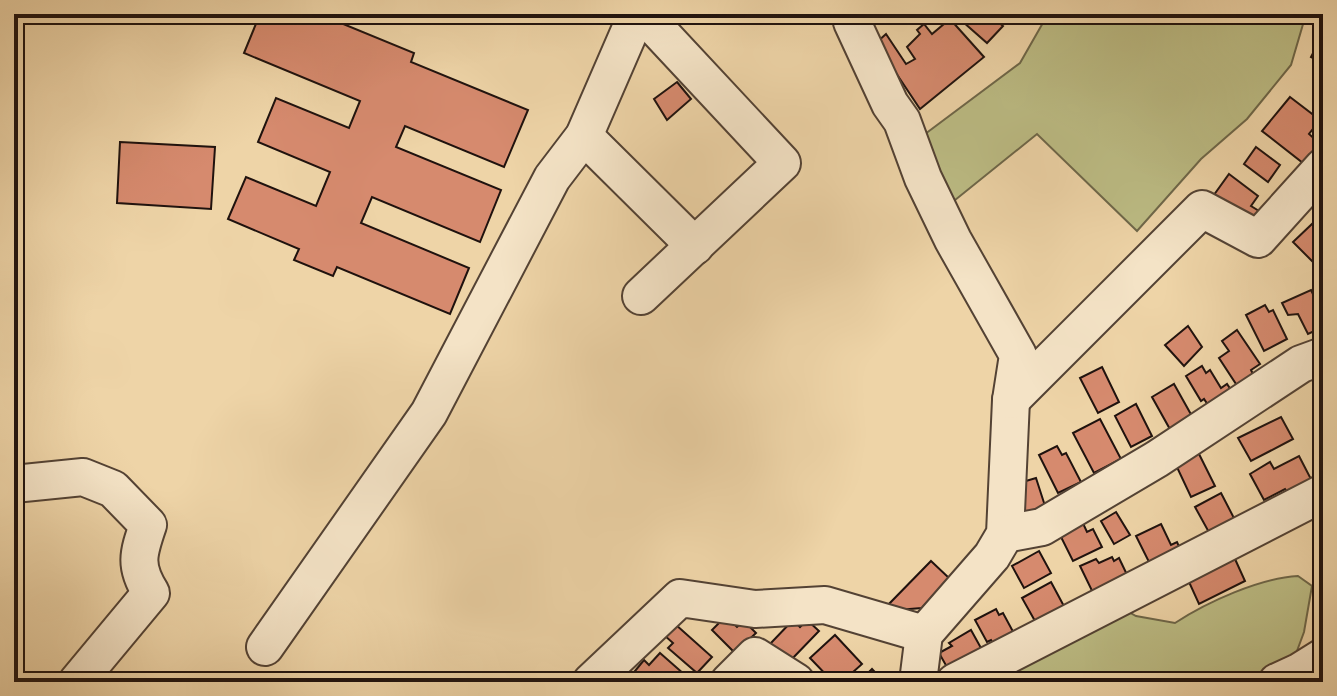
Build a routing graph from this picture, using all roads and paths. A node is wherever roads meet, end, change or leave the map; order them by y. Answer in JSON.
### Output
{"nodes":[{"id":1,"x":637,"y":14,"type":"edge"},
{"id":2,"x":643,"y":14,"type":"edge"},
{"id":3,"x":855,"y":14,"type":"edge"},
{"id":4,"x":584,"y":136,"type":"junction"},
{"id":5,"x":1323,"y":167,"type":"edge"},
{"id":6,"x":695,"y":246,"type":"junction"},
{"id":7,"x":641,"y":296,"type":"dead end"},
{"id":8,"x":1323,"y":356,"type":"edge"},
{"id":9,"x":1011,"y":400,"type":"junction"},
{"id":10,"x":14,"y":484,"type":"edge"},
{"id":11,"x":1323,"y":493,"type":"edge"},
{"id":12,"x":1005,"y":534,"type":"junction"},
{"id":13,"x":924,"y":634,"type":"junction"},
{"id":14,"x":265,"y":647,"type":"dead end"},
{"id":15,"x":1323,"y":657,"type":"edge"},
{"id":16,"x":77,"y":682,"type":"edge"},
{"id":17,"x":591,"y":682,"type":"edge"},
{"id":18,"x":729,"y":682,"type":"edge"},
{"id":19,"x":796,"y":682,"type":"edge"},
{"id":20,"x":918,"y":682,"type":"edge"},
{"id":21,"x":955,"y":682,"type":"edge"},
{"id":22,"x":1277,"y":682,"type":"edge"}],
"edges":[{"from":1,"to":4,"type":"street"},
{"from":2,"to":6,"type":"street"},
{"from":3,"to":9,"type":"street"},
{"from":4,"to":6,"type":"street"},
{"from":4,"to":14,"type":"street"},
{"from":5,"to":9,"type":"street"},
{"from":6,"to":7,"type":"street"},
{"from":8,"to":12,"type":"street"},
{"from":9,"to":12,"type":"street"},
{"from":10,"to":16,"type":"street"},
{"from":11,"to":21,"type":"street"},
{"from":12,"to":13,"type":"street"},
{"from":13,"to":17,"type":"street"},
{"from":13,"to":20,"type":"street"},
{"from":15,"to":22,"type":"street"},
{"from":18,"to":19,"type":"street"}]}
